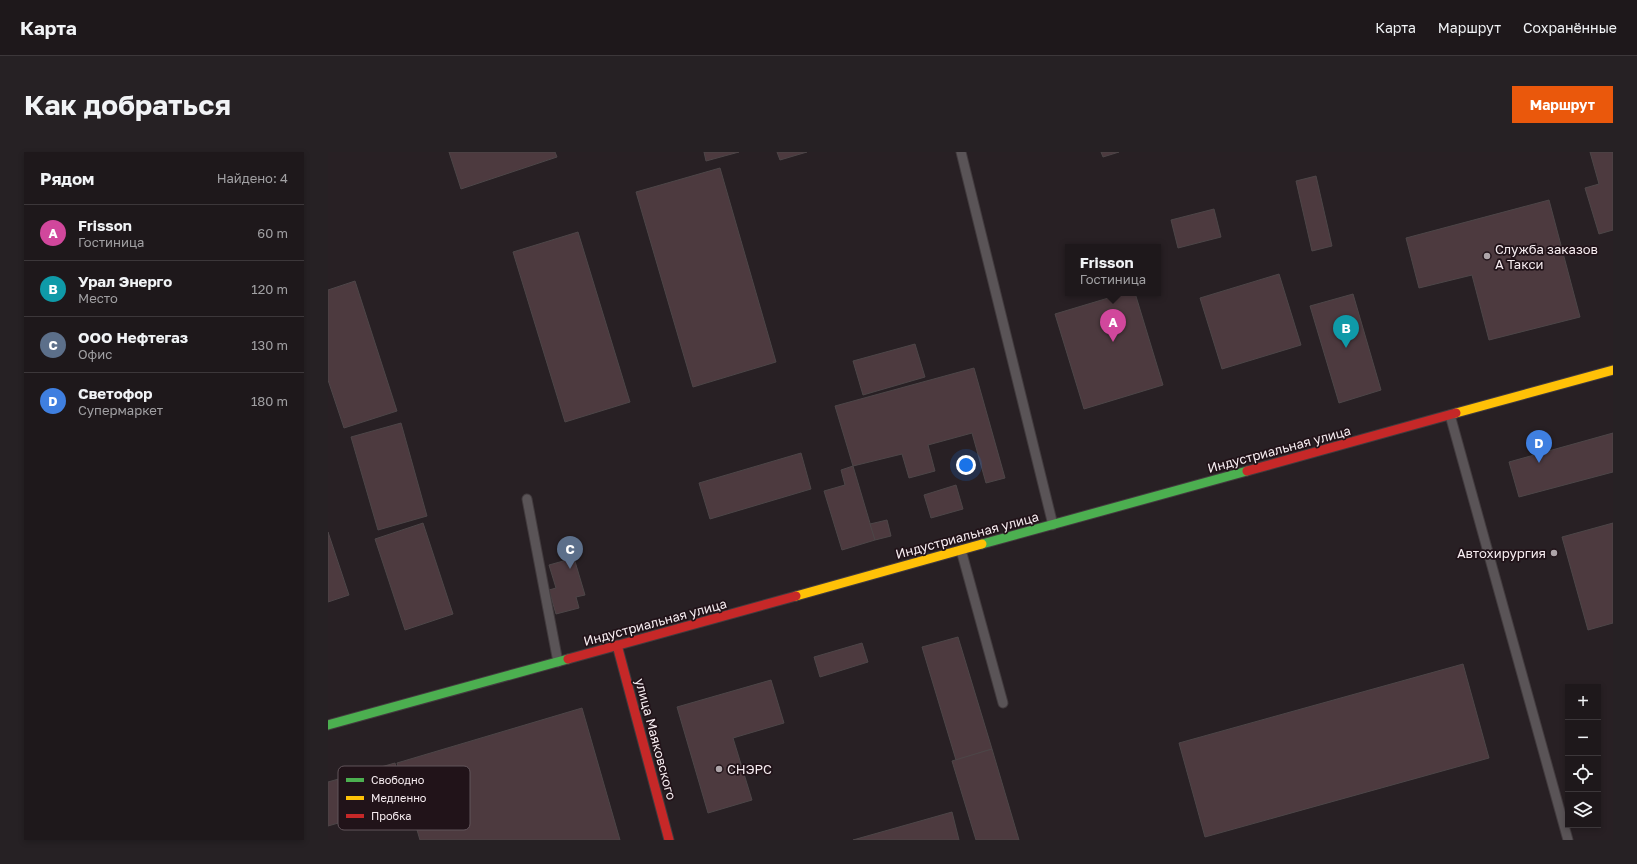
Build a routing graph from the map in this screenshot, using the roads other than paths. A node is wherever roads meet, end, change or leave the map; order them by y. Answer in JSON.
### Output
{"nodes":[{"id":1,"x":961,"y":152,"type":"edge"},
{"id":2,"x":1613,"y":370,"type":"edge"},
{"id":3,"x":1450,"y":415,"type":"junction"},
{"id":4,"x":527,"y":499,"type":"dead end"},
{"id":5,"x":1053,"y":525,"type":"junction"},
{"id":6,"x":961,"y":550,"type":"junction"},
{"id":7,"x":617,"y":645,"type":"junction"},
{"id":8,"x":558,"y":662,"type":"junction"},
{"id":9,"x":1003,"y":703,"type":"dead end"},
{"id":10,"x":328,"y":725,"type":"edge"},
{"id":11,"x":669,"y":840,"type":"edge"},
{"id":12,"x":1568,"y":840,"type":"edge"}],
"edges":[{"from":1,"to":5,"type":"lane"},
{"from":2,"to":3,"type":"street","name":"Индустриальная улица"},
{"from":3,"to":5,"type":"street","name":"Индустриальная улица"},
{"from":3,"to":12,"type":"lane"},
{"from":4,"to":8,"type":"lane"},
{"from":5,"to":6,"type":"street","name":"Индустриальная улица"},
{"from":6,"to":7,"type":"street","name":"Индустриальная улица"},
{"from":6,"to":9,"type":"lane"},
{"from":7,"to":8,"type":"street","name":"Индустриальная улица"},
{"from":7,"to":11,"type":"street","name":"улица Маяковского"},
{"from":8,"to":10,"type":"street","name":"Индустриальная улица"}]}
